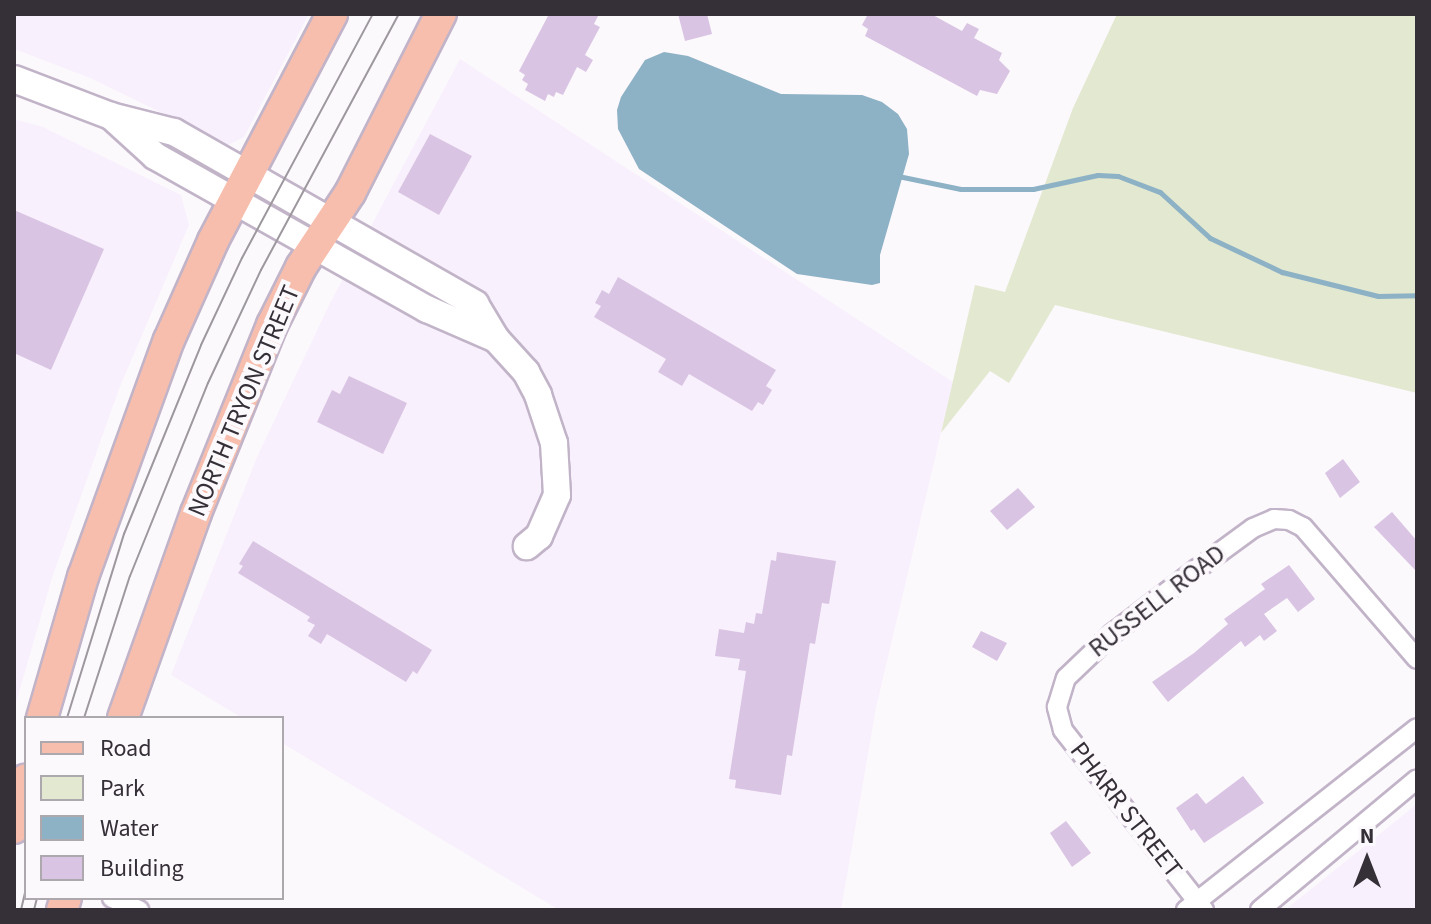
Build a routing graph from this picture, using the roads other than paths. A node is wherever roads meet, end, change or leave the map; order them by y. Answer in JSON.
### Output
{"nodes":[{"id":1,"x":332,"y":14,"type":"edge"},
{"id":2,"x":441,"y":14,"type":"edge"},
{"id":3,"x":14,"y":79,"type":"edge"},
{"id":4,"x":241,"y":187,"type":"junction"},
{"id":5,"x":331,"y":222,"type":"junction"},
{"id":6,"x":314,"y":247,"type":"junction"},
{"id":7,"x":496,"y":339,"type":"junction"},
{"id":8,"x":527,"y":546,"type":"dead end"},
{"id":9,"x":1417,"y":659,"type":"edge"},
{"id":10,"x":1057,"y":707,"type":"joint"},
{"id":11,"x":43,"y":716,"type":"edge"},
{"id":12,"x":124,"y":716,"type":"edge"},
{"id":13,"x":1417,"y":728,"type":"edge"},
{"id":14,"x":1417,"y":779,"type":"edge"},
{"id":15,"x":24,"y":787,"type":"edge"},
{"id":16,"x":14,"y":828,"type":"edge"},
{"id":17,"x":116,"y":900,"type":"edge"},
{"id":18,"x":1196,"y":907,"type":"edge"},
{"id":19,"x":139,"y":910,"type":"edge"},
{"id":20,"x":1260,"y":910,"type":"edge"}],
"edges":[{"from":1,"to":4,"type":"main road"},
{"from":2,"to":5,"type":"main road","name":"NORTH TRYON STREET"},
{"from":3,"to":4,"type":"street"},
{"from":4,"to":5,"type":"street"},
{"from":4,"to":6,"type":"street"},
{"from":4,"to":11,"type":"main road"},
{"from":5,"to":6,"type":"main road","name":"NORTH TRYON STREET"},
{"from":5,"to":7,"type":"street"},
{"from":6,"to":7,"type":"street"},
{"from":6,"to":12,"type":"main road","name":"NORTH TRYON STREET"},
{"from":7,"to":8,"type":"street"},
{"from":9,"to":10,"type":"street","name":"RUSSELL ROAD"},
{"from":10,"to":18,"type":"street","name":"PHARR STREET"},
{"from":13,"to":18,"type":"street"},
{"from":14,"to":20,"type":"street"},
{"from":15,"to":16,"type":"main road"},
{"from":17,"to":19,"type":"street"}]}
